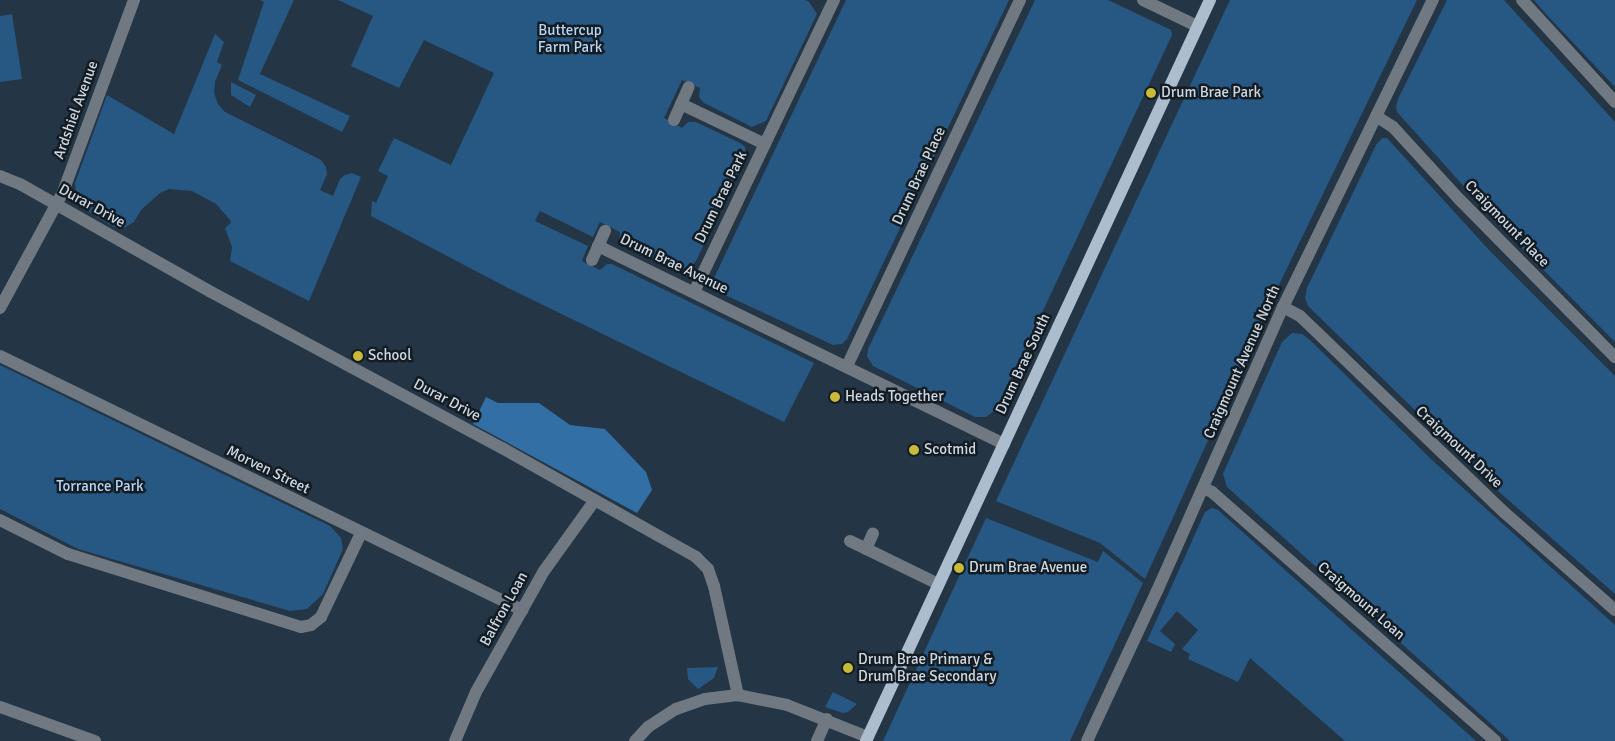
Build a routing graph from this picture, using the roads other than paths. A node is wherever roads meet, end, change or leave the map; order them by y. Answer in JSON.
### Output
{"nodes":[{"id":1,"x":134,"y":0,"type":"edge"},
{"id":2,"x":1020,"y":0,"type":"edge"},
{"id":3,"x":1142,"y":0,"type":"edge"},
{"id":4,"x":1210,"y":0,"type":"edge"},
{"id":5,"x":1433,"y":0,"type":"edge"},
{"id":6,"x":1522,"y":0,"type":"edge"},
{"id":7,"x":832,"y":1,"type":"edge"},
{"id":8,"x":1197,"y":26,"type":"junction"},
{"id":9,"x":689,"y":87,"type":"dead end"},
{"id":10,"x":1615,"y":102,"type":"edge"},
{"id":11,"x":681,"y":104,"type":"junction"},
{"id":12,"x":1376,"y":116,"type":"junction"},
{"id":13,"x":674,"y":120,"type":"dead end"},
{"id":14,"x":765,"y":144,"type":"junction"},
{"id":15,"x":0,"y":176,"type":"edge"},
{"id":16,"x":56,"y":205,"type":"junction"},
{"id":17,"x":605,"y":231,"type":"dead end"},
{"id":18,"x":598,"y":246,"type":"junction"},
{"id":19,"x":592,"y":260,"type":"dead end"},
{"id":20,"x":694,"y":292,"type":"junction"},
{"id":21,"x":1283,"y":307,"type":"junction"},
{"id":22,"x":0,"y":308,"type":"edge"},
{"id":23,"x":0,"y":356,"type":"edge"},
{"id":24,"x":1615,"y":357,"type":"edge"},
{"id":25,"x":847,"y":366,"type":"junction"},
{"id":26,"x":1004,"y":444,"type":"junction"},
{"id":27,"x":1204,"y":488,"type":"junction"},
{"id":28,"x":595,"y":500,"type":"junction"},
{"id":29,"x":0,"y":520,"type":"edge"},
{"id":30,"x":361,"y":533,"type":"junction"},
{"id":31,"x":873,"y":533,"type":"dead end"},
{"id":32,"x":850,"y":541,"type":"dead end"},
{"id":33,"x":866,"y":549,"type":"junction"},
{"id":34,"x":938,"y":584,"type":"junction"},
{"id":35,"x":522,"y":610,"type":"junction"},
{"id":36,"x":1615,"y":610,"type":"edge"},
{"id":37,"x":738,"y":695,"type":"junction"},
{"id":38,"x":0,"y":707,"type":"edge"},
{"id":39,"x":827,"y":720,"type":"junction"},
{"id":40,"x":867,"y":739,"type":"edge"},
{"id":41,"x":96,"y":741,"type":"edge"},
{"id":42,"x":455,"y":741,"type":"edge"},
{"id":43,"x":635,"y":741,"type":"edge"},
{"id":44,"x":817,"y":741,"type":"edge"},
{"id":45,"x":1087,"y":741,"type":"edge"},
{"id":46,"x":1495,"y":741,"type":"edge"}],
"edges":[{"from":1,"to":16,"type":"street","name":"Ardshiel Avenue"},
{"from":2,"to":25,"type":"street","name":"Drum Brae Place"},
{"from":3,"to":8,"type":"street"},
{"from":4,"to":8,"type":"main road","name":"Drum Brae South"},
{"from":5,"to":12,"type":"street","name":"Craigmount Avenue North"},
{"from":6,"to":10,"type":"street"},
{"from":7,"to":14,"type":"street","name":"Drum Brae Park"},
{"from":8,"to":26,"type":"main road","name":"Drum Brae South"},
{"from":9,"to":11,"type":"street"},
{"from":11,"to":13,"type":"street"},
{"from":11,"to":14,"type":"street","name":"Drum Brae Park"},
{"from":12,"to":21,"type":"street","name":"Craigmount Avenue North"},
{"from":12,"to":24,"type":"street","name":"Craigmount Place"},
{"from":14,"to":20,"type":"street","name":"Drum Brae Park"},
{"from":15,"to":16,"type":"street","name":"Durar Drive"},
{"from":16,"to":22,"type":"street","name":"Ardshiel Avenue"},
{"from":16,"to":28,"type":"street","name":"Durar Drive"},
{"from":17,"to":18,"type":"street","name":"Drum Brae Avenue"},
{"from":18,"to":19,"type":"street","name":"Drum Brae Avenue"},
{"from":18,"to":20,"type":"street","name":"Drum Brae Avenue"},
{"from":20,"to":25,"type":"street","name":"Drum Brae Avenue"},
{"from":21,"to":27,"type":"street","name":"Craigmount Avenue North"},
{"from":21,"to":36,"type":"street","name":"Craigmount Drive"},
{"from":23,"to":30,"type":"street","name":"Morven Street"},
{"from":25,"to":26,"type":"street","name":"Drum Brae Avenue"},
{"from":26,"to":34,"type":"main road","name":"Drum Brae South"},
{"from":27,"to":45,"type":"street","name":"Craigmount Avenue North"},
{"from":27,"to":46,"type":"street","name":"Craigmount Loan"},
{"from":28,"to":35,"type":"street","name":"Balfron Loan"},
{"from":28,"to":37,"type":"street","name":"Durar Drive"},
{"from":29,"to":30,"type":"street"},
{"from":30,"to":35,"type":"street","name":"Morven Street"},
{"from":31,"to":33,"type":"street"},
{"from":32,"to":33,"type":"street"},
{"from":33,"to":34,"type":"street"},
{"from":34,"to":40,"type":"main road","name":"Drum Brae South"},
{"from":35,"to":42,"type":"street","name":"Balfron Loan"},
{"from":37,"to":39,"type":"street"},
{"from":37,"to":43,"type":"street"},
{"from":38,"to":41,"type":"street"},
{"from":39,"to":40,"type":"street"},
{"from":39,"to":44,"type":"street"}]}
